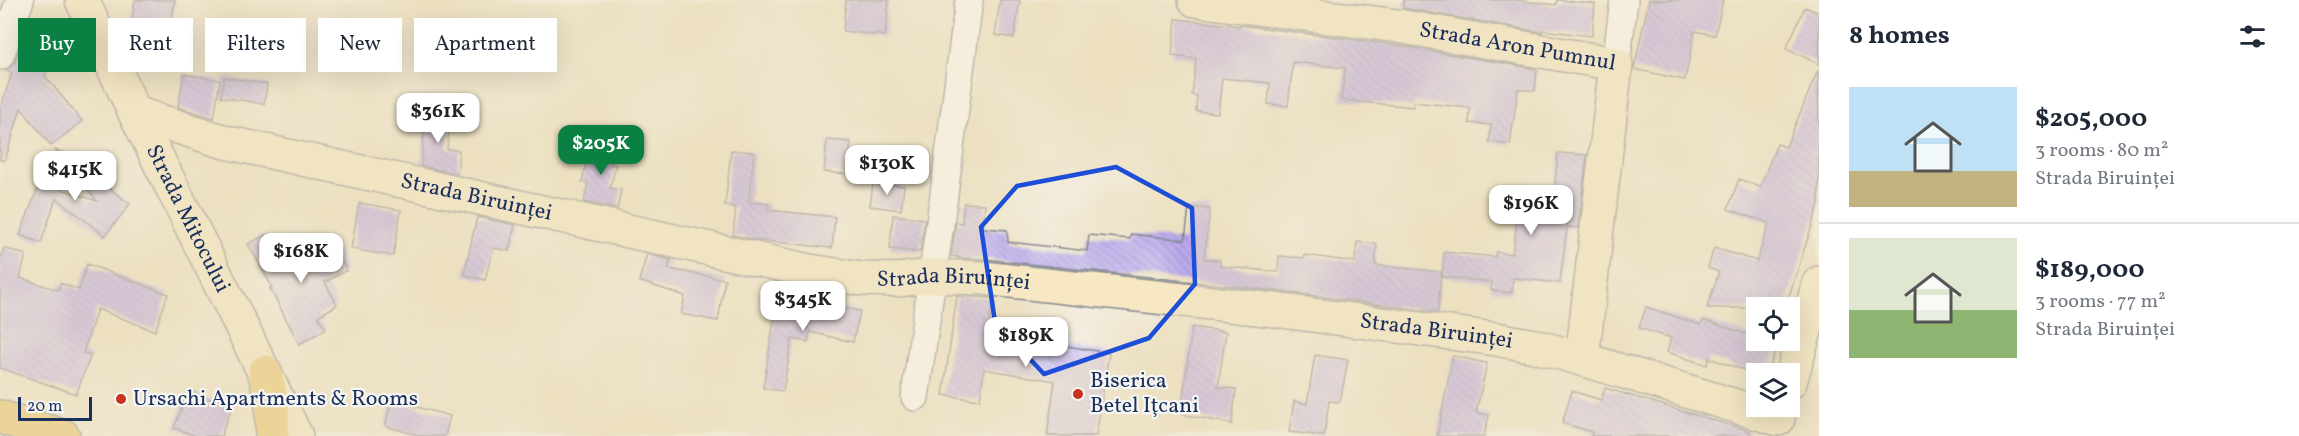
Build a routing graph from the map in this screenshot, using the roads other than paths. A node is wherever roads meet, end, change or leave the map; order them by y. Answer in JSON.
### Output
{"nodes":[{"id":1,"x":20,"y":0,"type":"edge"},
{"id":2,"x":82,"y":0,"type":"edge"},
{"id":3,"x":969,"y":0,"type":"edge"},
{"id":4,"x":1195,"y":0,"type":"edge"},
{"id":5,"x":1624,"y":0,"type":"edge"},
{"id":6,"x":0,"y":56,"type":"edge"},
{"id":7,"x":1616,"y":64,"type":"junction"},
{"id":8,"x":135,"y":113,"type":"junction"},
{"id":9,"x":931,"y":276,"type":"junction"},
{"id":10,"x":1819,"y":283,"type":"edge"},
{"id":11,"x":1582,"y":359,"type":"junction"},
{"id":12,"x":1796,"y":363,"type":"edge"},
{"id":13,"x":265,"y":372,"type":"junction"},
{"id":14,"x":915,"y":397,"type":"dead end"},
{"id":15,"x":0,"y":417,"type":"edge"},
{"id":16,"x":1778,"y":421,"type":"edge"},
{"id":17,"x":63,"y":436,"type":"edge"},
{"id":18,"x":272,"y":436,"type":"edge"},
{"id":19,"x":297,"y":436,"type":"edge"}],
"edges":[{"from":1,"to":6,"type":"street"},
{"from":2,"to":8,"type":"street","name":"Strada Mitocului"},
{"from":3,"to":9,"type":"street"},
{"from":4,"to":7,"type":"street","name":"Strada Aron Pumnul"},
{"from":5,"to":7,"type":"street"},
{"from":7,"to":11,"type":"street","name":"Strada Aron Pumnul"},
{"from":8,"to":9,"type":"street","name":"Strada Biruinței"},
{"from":8,"to":13,"type":"street","name":"Strada Mitocului"},
{"from":9,"to":11,"type":"street","name":"Strada Biruinței"},
{"from":9,"to":14,"type":"street"},
{"from":10,"to":12,"type":"street"},
{"from":11,"to":16,"type":"street","name":"Strada Biruinței"},
{"from":13,"to":18,"type":"main road"},
{"from":13,"to":19,"type":"street","name":"Strada Mitocului"},
{"from":15,"to":17,"type":"main road"}]}
